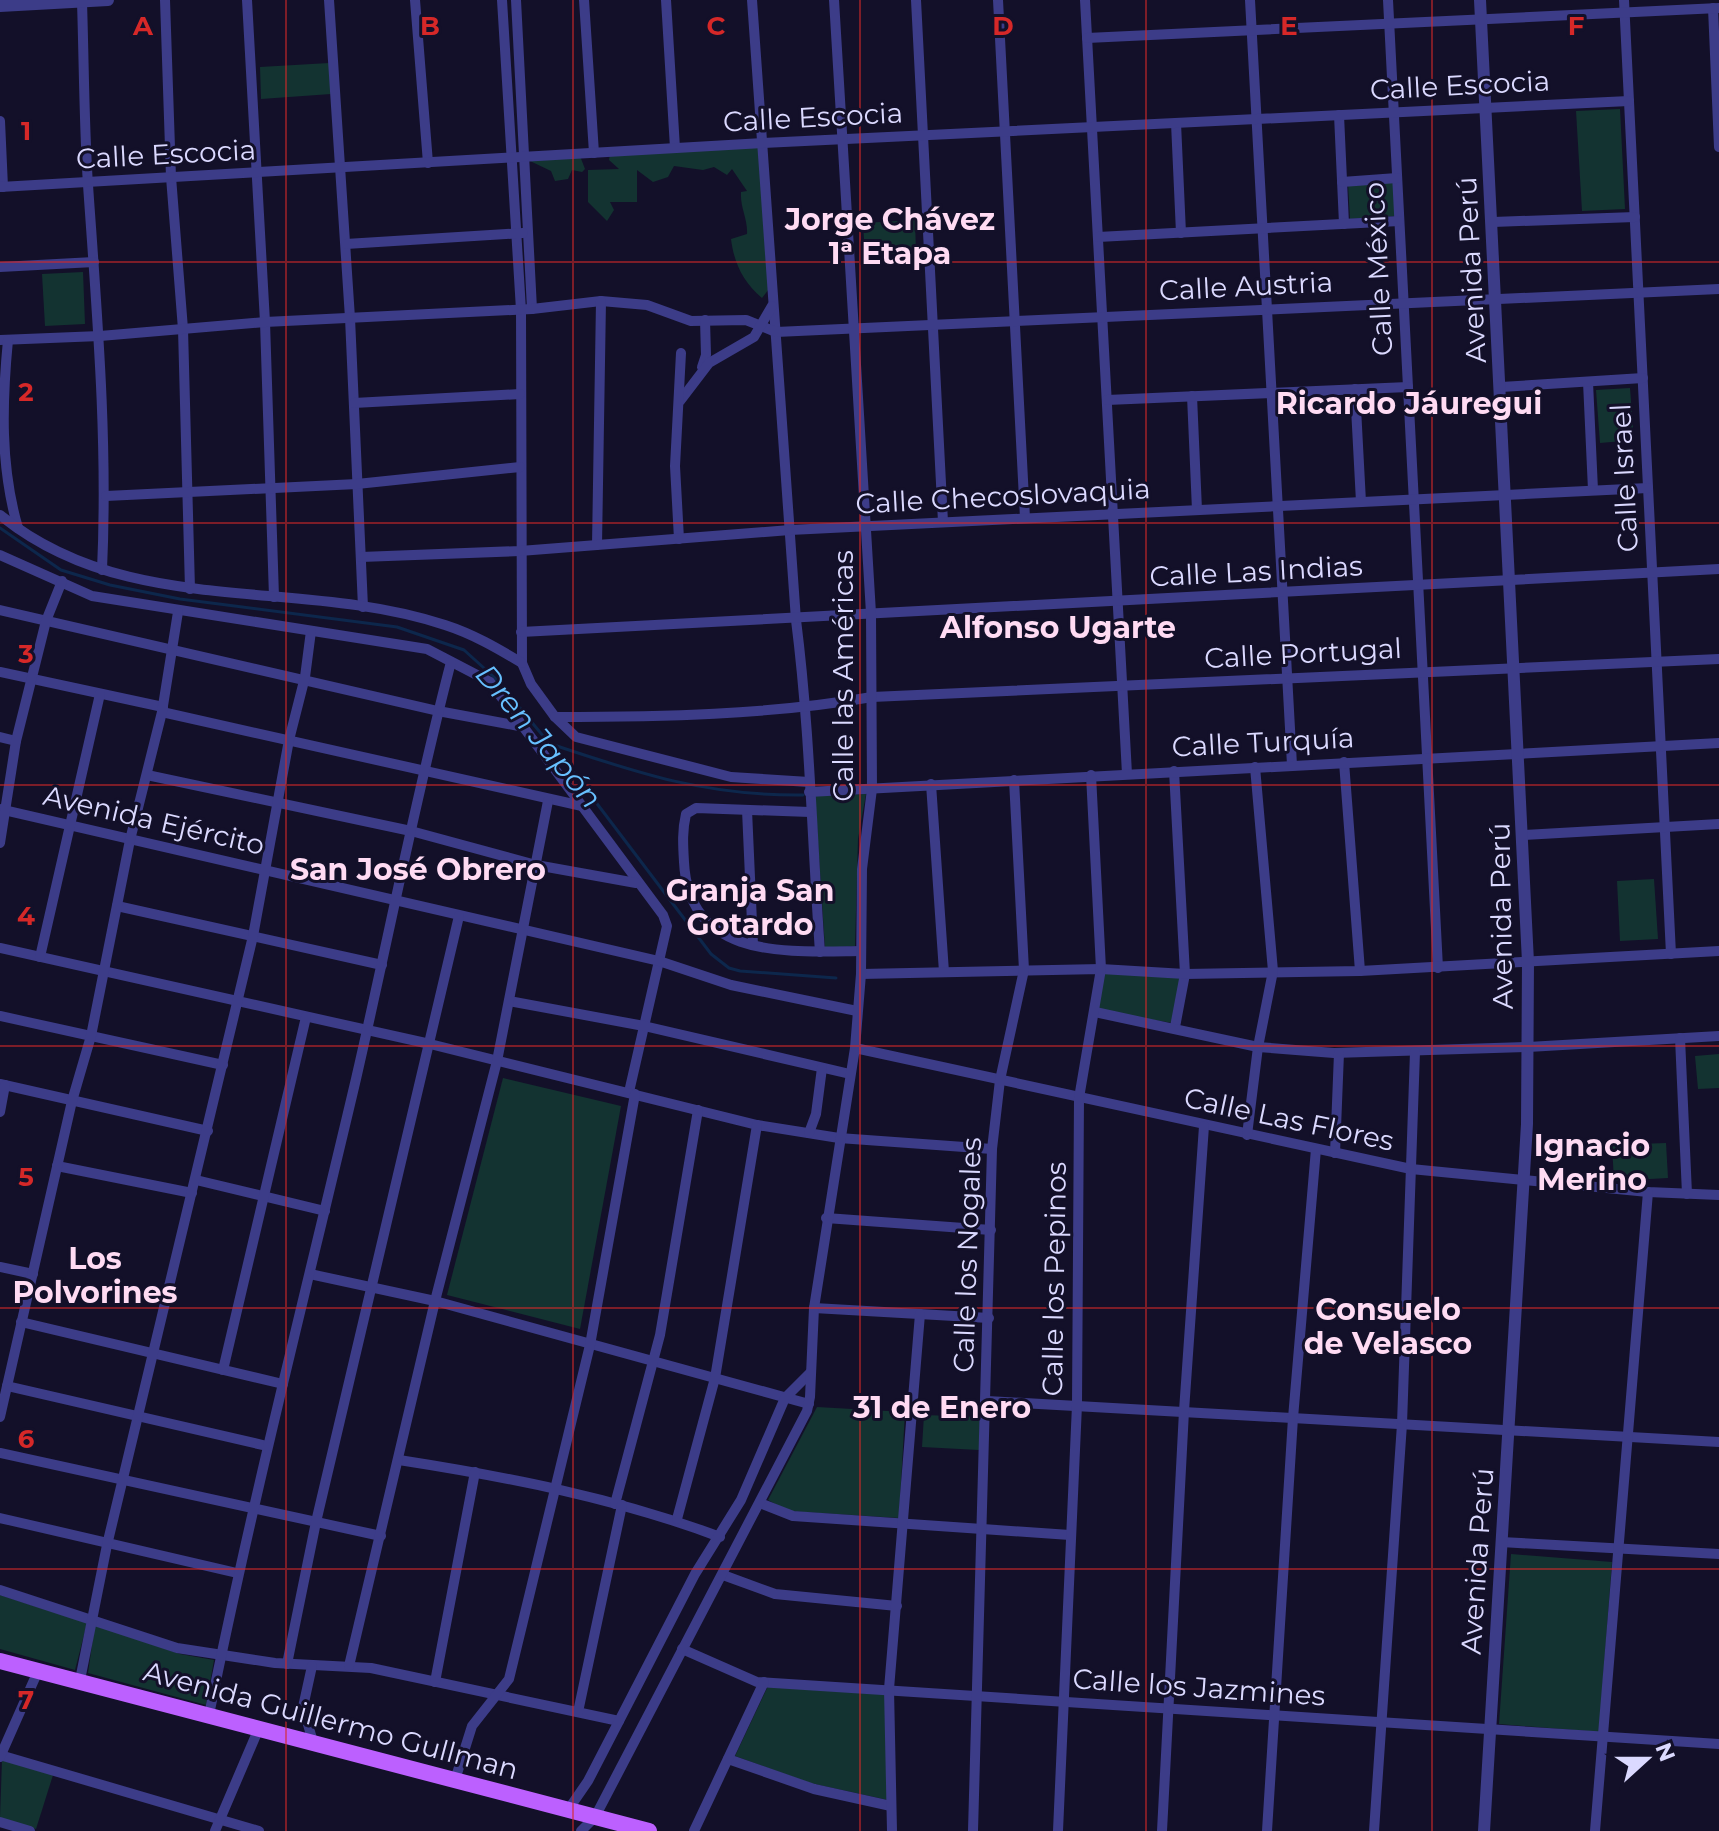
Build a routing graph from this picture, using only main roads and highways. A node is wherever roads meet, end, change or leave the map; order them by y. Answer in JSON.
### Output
{"nodes":[{"id":1,"x":0,"y":1661,"type":"edge"},
{"id":2,"x":638,"y":1830,"type":"edge"}],
"edges":[{"from":1,"to":2,"type":"main road","name":"Avenida Guillermo Gullman"}]}
